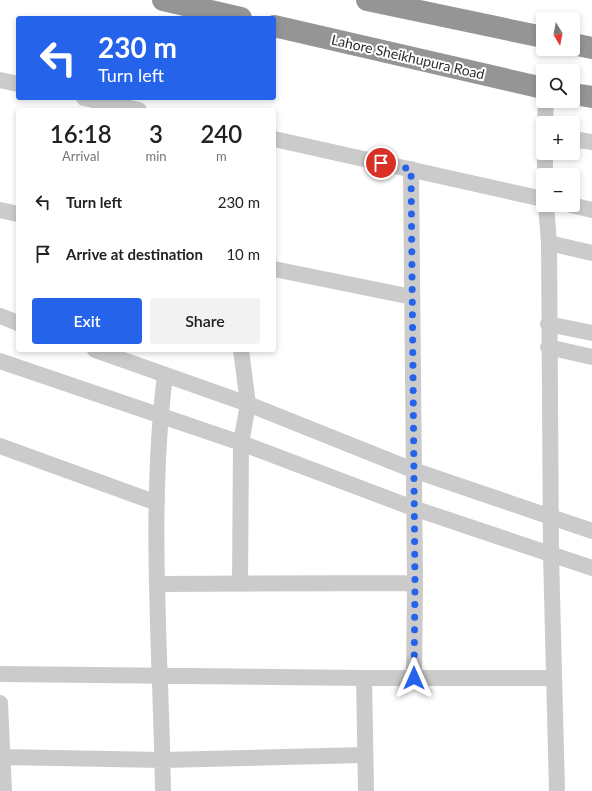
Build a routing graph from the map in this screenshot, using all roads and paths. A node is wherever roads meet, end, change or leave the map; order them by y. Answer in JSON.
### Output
{"nodes":[{"id":1,"x":163,"y":0,"type":"edge"},
{"id":2,"x":367,"y":0,"type":"edge"},
{"id":3,"x":405,"y":4,"type":"edge"},
{"id":4,"x":232,"y":16,"type":"edge"},
{"id":5,"x":276,"y":26,"type":"edge"},
{"id":6,"x":536,"y":35,"type":"edge"},
{"id":7,"x":580,"y":45,"type":"edge"},
{"id":8,"x":592,"y":48,"type":"edge"},
{"id":9,"x":0,"y":80,"type":"edge"},
{"id":10,"x":16,"y":84,"type":"edge"},
{"id":11,"x":536,"y":86,"type":"edge"},
{"id":12,"x":580,"y":95,"type":"edge"},
{"id":13,"x":592,"y":97,"type":"edge"},
{"id":14,"x":93,"y":100,"type":"edge"},
{"id":15,"x":130,"y":108,"type":"edge"},
{"id":16,"x":276,"y":140,"type":"edge"},
{"id":17,"x":580,"y":140,"type":"edge"},
{"id":18,"x":592,"y":142,"type":"edge"},
{"id":19,"x":411,"y":169,"type":"junction"},
{"id":20,"x":536,"y":197,"type":"edge"},
{"id":21,"x":580,"y":207,"type":"edge"},
{"id":22,"x":0,"y":210,"type":"edge"},
{"id":23,"x":592,"y":210,"type":"edge"},
{"id":24,"x":547,"y":212,"type":"edge"},
{"id":25,"x":16,"y":214,"type":"edge"},
{"id":26,"x":549,"y":243,"type":"junction"},
{"id":27,"x":592,"y":253,"type":"edge"},
{"id":28,"x":276,"y":269,"type":"edge"},
{"id":29,"x":412,"y":297,"type":"junction"},
{"id":30,"x":0,"y":316,"type":"edge"},
{"id":31,"x":16,"y":322,"type":"edge"},
{"id":32,"x":548,"y":324,"type":"junction"},
{"id":33,"x":592,"y":333,"type":"edge"},
{"id":34,"x":548,"y":348,"type":"junction"},
{"id":35,"x":101,"y":352,"type":"edge"},
{"id":36,"x":241,"y":352,"type":"edge"},
{"id":37,"x":592,"y":357,"type":"edge"},
{"id":38,"x":0,"y":361,"type":"edge"},
{"id":39,"x":165,"y":375,"type":"junction"},
{"id":40,"x":248,"y":404,"type":"junction"},
{"id":41,"x":160,"y":414,"type":"junction"},
{"id":42,"x":241,"y":443,"type":"junction"},
{"id":43,"x":0,"y":446,"type":"edge"},
{"id":44,"x":413,"y":470,"type":"junction"},
{"id":45,"x":157,"y":503,"type":"junction"},
{"id":46,"x":413,"y":508,"type":"junction"},
{"id":47,"x":551,"y":517,"type":"junction"},
{"id":48,"x":592,"y":531,"type":"edge"},
{"id":49,"x":551,"y":555,"type":"junction"},
{"id":50,"x":592,"y":568,"type":"edge"},
{"id":51,"x":415,"y":583,"type":"junction"},
{"id":52,"x":157,"y":584,"type":"junction"},
{"id":53,"x":240,"y":584,"type":"junction"},
{"id":54,"x":0,"y":674,"type":"edge"},
{"id":55,"x":159,"y":675,"type":"junction"},
{"id":56,"x":364,"y":678,"type":"junction"},
{"id":57,"x":414,"y":678,"type":"junction"},
{"id":58,"x":554,"y":678,"type":"junction"},
{"id":59,"x":0,"y":703,"type":"edge"},
{"id":60,"x":365,"y":755,"type":"junction"},
{"id":61,"x":2,"y":757,"type":"junction"},
{"id":62,"x":163,"y":760,"type":"junction"},
{"id":63,"x":4,"y":791,"type":"edge"},
{"id":64,"x":163,"y":791,"type":"edge"},
{"id":65,"x":366,"y":791,"type":"edge"},
{"id":66,"x":557,"y":791,"type":"edge"}],
"edges":[{"from":1,"to":4,"type":"highway"},
{"from":2,"to":3,"type":"highway"},
{"from":3,"to":6,"type":"highway"},
{"from":5,"to":11,"type":"highway","name":"Lahore Sheikhupura Road"},
{"from":7,"to":8,"type":"highway"},
{"from":9,"to":10,"type":"street"},
{"from":12,"to":13,"type":"highway"},
{"from":14,"to":15,"type":"street"},
{"from":16,"to":19,"type":"street"},
{"from":17,"to":18,"type":"street"},
{"from":19,"to":20,"type":"street"},
{"from":19,"to":29,"type":"street"},
{"from":21,"to":23,"type":"street"},
{"from":22,"to":25,"type":"street"},
{"from":24,"to":26,"type":"street"},
{"from":26,"to":27,"type":"street"},
{"from":26,"to":32,"type":"street"},
{"from":28,"to":29,"type":"street"},
{"from":29,"to":44,"type":"street"},
{"from":30,"to":31,"type":"street"},
{"from":32,"to":33,"type":"street"},
{"from":32,"to":34,"type":"street"},
{"from":34,"to":37,"type":"street"},
{"from":34,"to":47,"type":"street"},
{"from":35,"to":39,"type":"street"},
{"from":36,"to":40,"type":"street"},
{"from":38,"to":41,"type":"street"},
{"from":39,"to":40,"type":"street"},
{"from":39,"to":41,"type":"street"},
{"from":40,"to":42,"type":"street"},
{"from":40,"to":44,"type":"street"},
{"from":41,"to":42,"type":"street"},
{"from":41,"to":45,"type":"street"},
{"from":42,"to":46,"type":"street"},
{"from":42,"to":53,"type":"street"},
{"from":43,"to":45,"type":"street"},
{"from":44,"to":46,"type":"street"},
{"from":44,"to":47,"type":"street"},
{"from":45,"to":52,"type":"street"},
{"from":46,"to":49,"type":"street"},
{"from":46,"to":51,"type":"street"},
{"from":47,"to":48,"type":"street"},
{"from":47,"to":49,"type":"street"},
{"from":49,"to":50,"type":"street"},
{"from":49,"to":58,"type":"street"},
{"from":51,"to":53,"type":"street"},
{"from":51,"to":57,"type":"street"},
{"from":52,"to":53,"type":"street"},
{"from":52,"to":55,"type":"street"},
{"from":54,"to":55,"type":"street"},
{"from":55,"to":56,"type":"street"},
{"from":55,"to":62,"type":"street"},
{"from":56,"to":57,"type":"street"},
{"from":56,"to":60,"type":"street"},
{"from":57,"to":58,"type":"street"},
{"from":58,"to":66,"type":"street"},
{"from":59,"to":61,"type":"street"},
{"from":60,"to":62,"type":"street"},
{"from":60,"to":65,"type":"street"},
{"from":61,"to":62,"type":"street"},
{"from":61,"to":63,"type":"street"},
{"from":62,"to":64,"type":"street"}]}
